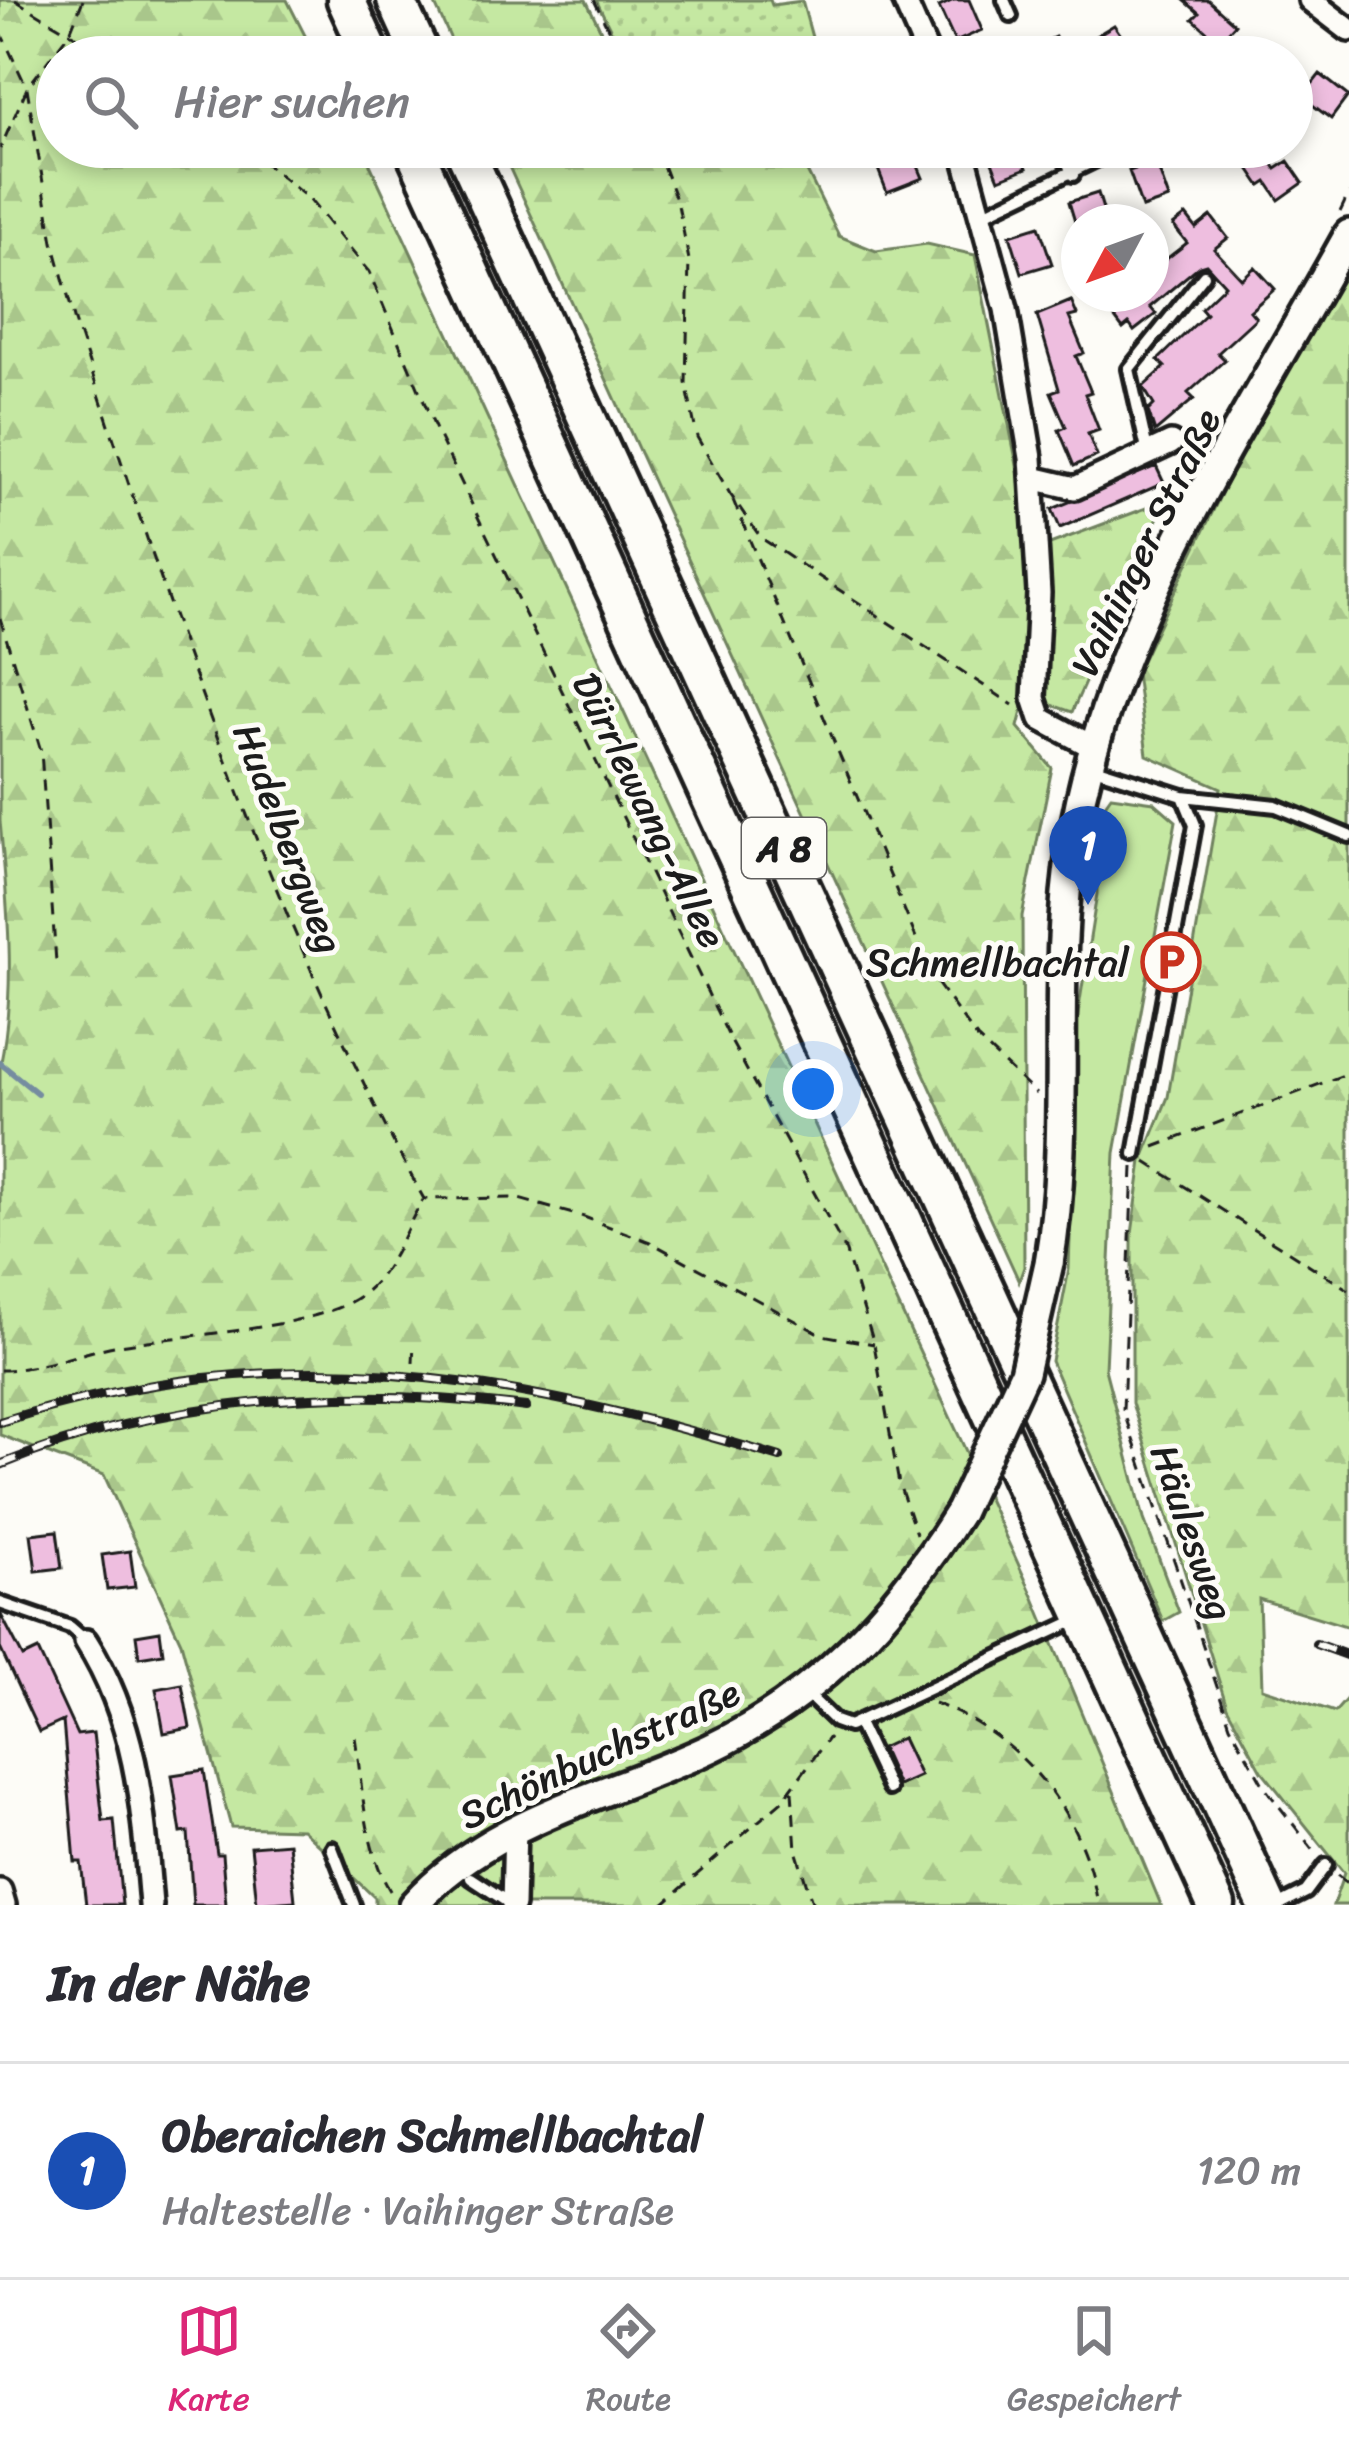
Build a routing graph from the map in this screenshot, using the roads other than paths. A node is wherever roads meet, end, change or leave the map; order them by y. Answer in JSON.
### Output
{"nodes":[{"id":1,"x":346,"y":0,"type":"edge"},
{"id":2,"x":396,"y":0,"type":"edge"},
{"id":3,"x":904,"y":0,"type":"edge"},
{"id":4,"x":1004,"y":0,"type":"edge"},
{"id":5,"x":1310,"y":0,"type":"edge"},
{"id":6,"x":1011,"y":16,"type":"dead end"},
{"id":7,"x":1349,"y":30,"type":"edge"},
{"id":8,"x":362,"y":36,"type":"edge"},
{"id":9,"x":412,"y":36,"type":"edge"},
{"id":10,"x":920,"y":36,"type":"edge"},
{"id":11,"x":423,"y":168,"type":"edge"},
{"id":12,"x":473,"y":168,"type":"edge"},
{"id":13,"x":968,"y":168,"type":"edge"},
{"id":14,"x":1070,"y":168,"type":"edge"},
{"id":15,"x":1086,"y":168,"type":"edge"},
{"id":16,"x":1073,"y":175,"type":"junction"},
{"id":17,"x":982,"y":215,"type":"junction"},
{"id":18,"x":1349,"y":233,"type":"edge"},
{"id":19,"x":1204,"y":275,"type":"dead end"},
{"id":20,"x":1172,"y":443,"type":"dead end"},
{"id":21,"x":1148,"y":454,"type":"junction"},
{"id":22,"x":1033,"y":478,"type":"junction"},
{"id":23,"x":1093,"y":758,"type":"junction"},
{"id":24,"x":1184,"y":796,"type":"junction"},
{"id":25,"x":1349,"y":836,"type":"edge"},
{"id":26,"x":1136,"y":1154,"type":"road end"},
{"id":27,"x":960,"y":1511,"type":"joint"},
{"id":28,"x":0,"y":1603,"type":"edge"},
{"id":29,"x":1084,"y":1617,"type":"junction"},
{"id":30,"x":86,"y":1641,"type":"joint"},
{"id":31,"x":804,"y":1691,"type":"junction"},
{"id":32,"x":858,"y":1723,"type":"junction"},
{"id":33,"x":889,"y":1789,"type":"dead end"},
{"id":34,"x":515,"y":1827,"type":"junction"},
{"id":35,"x":332,"y":1848,"type":"dead end"},
{"id":36,"x":1326,"y":1865,"type":"road end"},
{"id":37,"x":471,"y":1878,"type":"dead end"},
{"id":38,"x":0,"y":1891,"type":"edge"},
{"id":39,"x":4,"y":1905,"type":"edge"},
{"id":40,"x":151,"y":1905,"type":"edge"},
{"id":41,"x":354,"y":1905,"type":"edge"},
{"id":42,"x":413,"y":1905,"type":"edge"},
{"id":43,"x":512,"y":1905,"type":"edge"},
{"id":44,"x":1216,"y":1905,"type":"edge"},
{"id":45,"x":1267,"y":1905,"type":"edge"},
{"id":46,"x":1280,"y":1905,"type":"edge"}],
"edges":[{"from":1,"to":8,"type":"highway"},
{"from":2,"to":9,"type":"highway"},
{"from":3,"to":10,"type":"street"},
{"from":4,"to":6,"type":"lane"},
{"from":5,"to":7,"type":"street"},
{"from":11,"to":29,"type":"highway","number":"A 8"},
{"from":12,"to":45,"type":"highway","number":"A 8"},
{"from":13,"to":17,"type":"street"},
{"from":14,"to":16,"type":"lane"},
{"from":15,"to":16,"type":"lane"},
{"from":16,"to":17,"type":"lane"},
{"from":17,"to":22,"type":"street"},
{"from":18,"to":23,"type":"main road","name":"Vaihinger Straße"},
{"from":19,"to":21,"type":"lane"},
{"from":20,"to":21,"type":"street"},
{"from":21,"to":22,"type":"street"},
{"from":22,"to":23,"type":"street"},
{"from":23,"to":24,"type":"lane"},
{"from":23,"to":27,"type":"main road","name":"Vaihinger Straße","bridge":true},
{"from":24,"to":25,"type":"lane"},
{"from":24,"to":26,"type":"lane"},
{"from":27,"to":31,"type":"main road","name":"Schönbuchstraße"},
{"from":28,"to":30,"type":"lane"},
{"from":29,"to":32,"type":"lane"},
{"from":29,"to":44,"type":"highway","number":"A 8"},
{"from":30,"to":40,"type":"street"},
{"from":31,"to":32,"type":"lane"},
{"from":31,"to":34,"type":"main road","name":"Schönbuchstraße"},
{"from":32,"to":33,"type":"lane"},
{"from":34,"to":42,"type":"main road","name":"Schönbuchstraße"},
{"from":34,"to":43,"type":"street"},
{"from":35,"to":41,"type":"lane"},
{"from":36,"to":46,"type":"lane"},
{"from":37,"to":43,"type":"lane"},
{"from":38,"to":39,"type":"street"}]}
